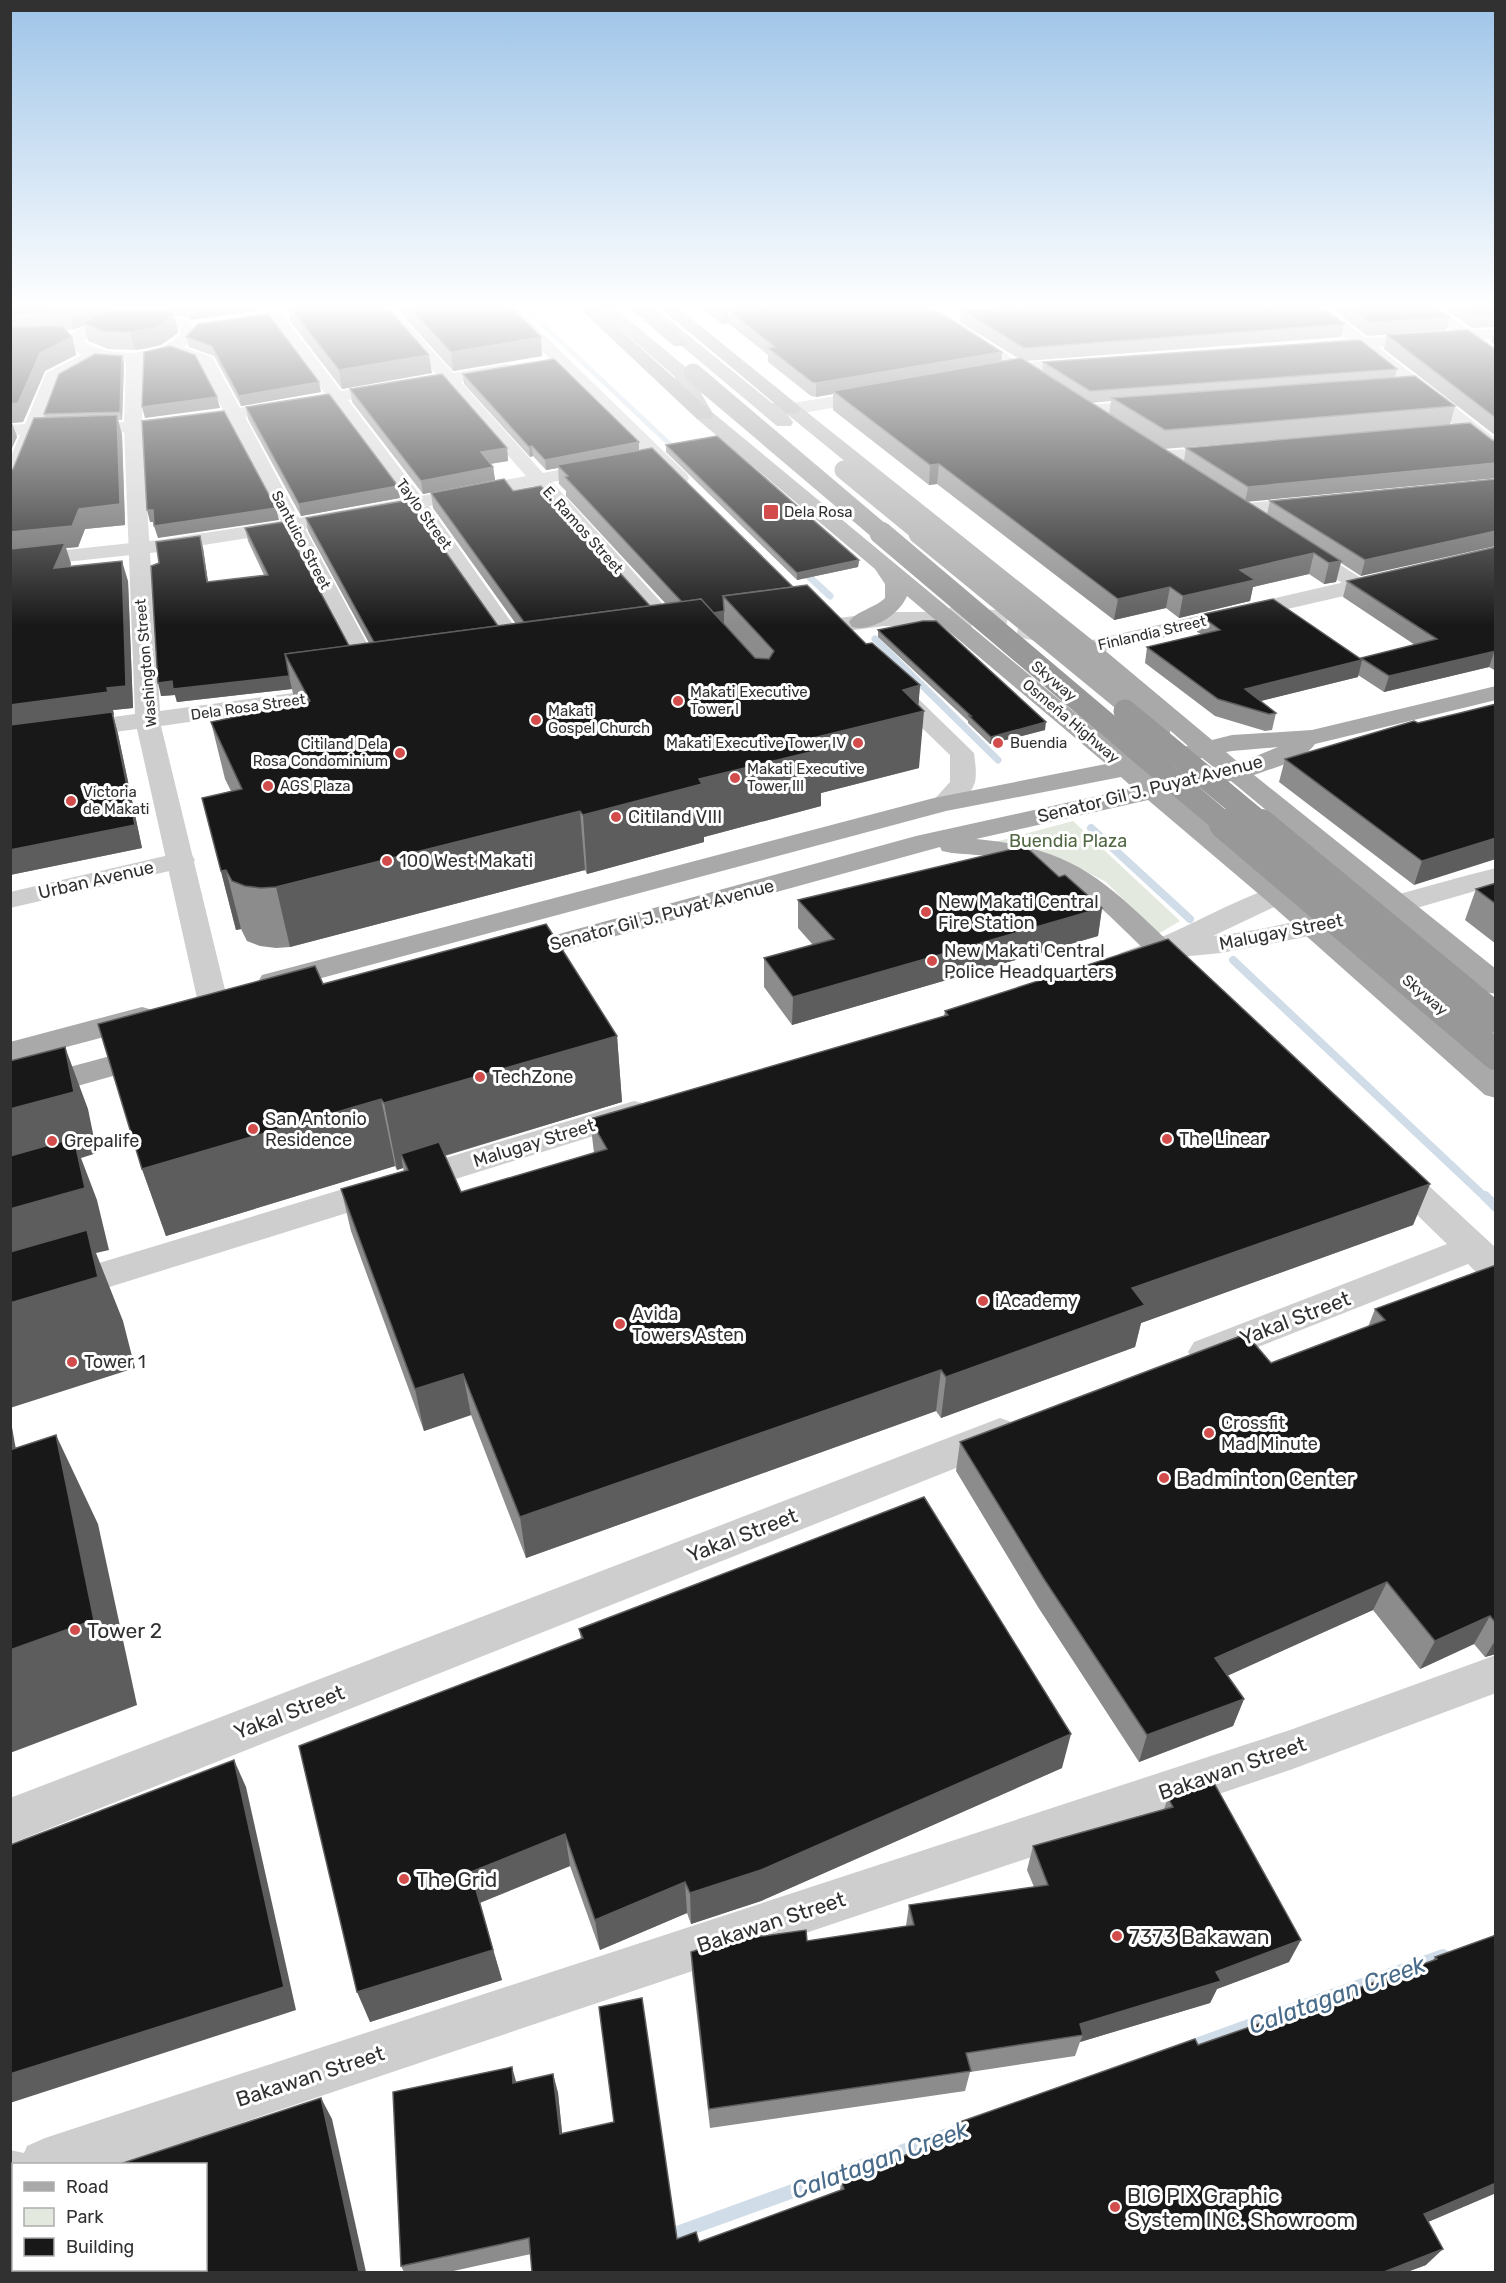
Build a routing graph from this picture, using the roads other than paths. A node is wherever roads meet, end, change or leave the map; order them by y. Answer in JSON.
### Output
{"nodes":[{"id":1,"x":39,"y":413,"type":"edge"},
{"id":2,"x":133,"y":413,"type":"edge"},
{"id":3,"x":241,"y":413,"type":"edge"},
{"id":4,"x":348,"y":413,"type":"edge"},
{"id":5,"x":480,"y":413,"type":"edge"},
{"id":6,"x":614,"y":413,"type":"edge"},
{"id":7,"x":701,"y":413,"type":"edge"},
{"id":8,"x":733,"y":413,"type":"edge"},
{"id":9,"x":739,"y":413,"type":"edge"},
{"id":10,"x":764,"y":413,"type":"edge"},
{"id":11,"x":773,"y":413,"type":"edge"},
{"id":12,"x":796,"y":413,"type":"edge"},
{"id":13,"x":1089,"y":413,"type":"edge"},
{"id":14,"x":1450,"y":413,"type":"edge"},
{"id":15,"x":233,"y":414,"type":"junction"},
{"id":16,"x":704,"y":415,"type":"joint"},
{"id":17,"x":1105,"y":423,"type":"edge"},
{"id":18,"x":133,"y":427,"type":"junction"},
{"id":19,"x":10,"y":430,"type":"edge"},
{"id":20,"x":32,"y":430,"type":"junction"},
{"id":21,"x":1472,"y":430,"type":"junction"},
{"id":22,"x":1449,"y":432,"type":"edge"},
{"id":23,"x":1251,"y":449,"type":"edge"},
{"id":24,"x":1496,"y":449,"type":"edge"},
{"id":25,"x":659,"y":457,"type":"junction"},
{"id":26,"x":637,"y":461,"type":"edge"},
{"id":27,"x":615,"y":465,"type":"edge"},
{"id":28,"x":1185,"y":475,"type":"edge"},
{"id":29,"x":537,"y":479,"type":"junction"},
{"id":30,"x":10,"y":484,"type":"edge"},
{"id":31,"x":693,"y":491,"type":"edge"},
{"id":32,"x":1221,"y":498,"type":"edge"},
{"id":33,"x":1333,"y":501,"type":"edge"},
{"id":34,"x":416,"y":502,"type":"junction"},
{"id":35,"x":1240,"y":510,"type":"junction"},
{"id":36,"x":292,"y":525,"type":"junction"},
{"id":37,"x":1268,"y":528,"type":"edge"},
{"id":38,"x":1287,"y":540,"type":"edge"},
{"id":39,"x":138,"y":550,"type":"junction"},
{"id":40,"x":877,"y":558,"type":"junction"},
{"id":41,"x":10,"y":562,"type":"edge"},
{"id":42,"x":1405,"y":575,"type":"edge"},
{"id":43,"x":1360,"y":586,"type":"junction"},
{"id":44,"x":949,"y":619,"type":"junction"},
{"id":45,"x":860,"y":622,"type":"junction"},
{"id":46,"x":783,"y":632,"type":"edge"},
{"id":47,"x":686,"y":645,"type":"edge"},
{"id":48,"x":1088,"y":648,"type":"junction"},
{"id":49,"x":532,"y":667,"type":"edge"},
{"id":50,"x":878,"y":674,"type":"edge"},
{"id":51,"x":391,"y":686,"type":"joint"},
{"id":52,"x":1496,"y":693,"type":"edge"},
{"id":53,"x":1071,"y":720,"type":"junction"},
{"id":54,"x":148,"y":721,"type":"junction"},
{"id":55,"x":10,"y":738,"type":"edge"},
{"id":56,"x":1312,"y":738,"type":"junction"},
{"id":57,"x":1207,"y":748,"type":"junction"},
{"id":58,"x":1126,"y":768,"type":"junction"},
{"id":59,"x":1236,"y":772,"type":"junction"},
{"id":60,"x":1021,"y":788,"type":"junction"},
{"id":61,"x":1154,"y":791,"type":"junction"},
{"id":62,"x":943,"y":804,"type":"junction"},
{"id":63,"x":926,"y":842,"type":"junction"},
{"id":64,"x":182,"y":860,"type":"junction"},
{"id":65,"x":1358,"y":871,"type":"junction"},
{"id":66,"x":1496,"y":876,"type":"edge"},
{"id":67,"x":1277,"y":895,"type":"junction"},
{"id":68,"x":10,"y":900,"type":"edge"},
{"id":69,"x":1400,"y":906,"type":"junction"},
{"id":70,"x":1316,"y":927,"type":"junction"},
{"id":71,"x":1161,"y":950,"type":"junction"},
{"id":72,"x":483,"y":964,"type":"edge"},
{"id":73,"x":1105,"y":967,"type":"edge"},
{"id":74,"x":1186,"y":974,"type":"edge"},
{"id":75,"x":1496,"y":984,"type":"edge"},
{"id":76,"x":210,"y":999,"type":"junction"},
{"id":77,"x":1496,"y":1007,"type":"edge"},
{"id":78,"x":1496,"y":1018,"type":"edge"},
{"id":79,"x":183,"y":1046,"type":"edge"},
{"id":80,"x":10,"y":1052,"type":"edge"},
{"id":81,"x":1496,"y":1055,"type":"edge"},
{"id":82,"x":1496,"y":1063,"type":"edge"},
{"id":83,"x":1496,"y":1087,"type":"edge"},
{"id":84,"x":10,"y":1094,"type":"edge"},
{"id":85,"x":663,"y":1103,"type":"edge"},
{"id":86,"x":1372,"y":1152,"type":"edge"},
{"id":87,"x":1484,"y":1259,"type":"edge"},
{"id":88,"x":10,"y":1304,"type":"edge"},
{"id":89,"x":1171,"y":1366,"type":"edge"},
{"id":90,"x":1028,"y":1422,"type":"edge"},
{"id":91,"x":1496,"y":1674,"type":"edge"},
{"id":92,"x":10,"y":1821,"type":"edge"},
{"id":93,"x":48,"y":2163,"type":"edge"}],
"edges":[{"from":1,"to":20,"type":"street"},
{"from":2,"to":18,"type":"street","name":"Washington Street"},
{"from":3,"to":15,"type":"street"},
{"from":4,"to":34,"type":"street","name":"Taylo Street"},
{"from":5,"to":29,"type":"street","name":"E. Ramos Street"},
{"from":6,"to":25,"type":"street"},
{"from":7,"to":16,"type":"highway"},
{"from":8,"to":82,"type":"main road","name":"Osmeña Highway","bridge":true},
{"from":9,"to":81,"type":"highway","name":"Skyway","bridge":true},
{"from":10,"to":78,"type":"highway","name":"Skyway","bridge":true},
{"from":11,"to":77,"type":"main road","bridge":true},
{"from":12,"to":48,"type":"main road"},
{"from":13,"to":17,"type":"street"},
{"from":14,"to":21,"type":"street"},
{"from":15,"to":18,"type":"street"},
{"from":15,"to":36,"type":"street","name":"Santuico Street"},
{"from":16,"to":40,"type":"main road","name":"Osmeña Highway"},
{"from":18,"to":20,"type":"street"},
{"from":18,"to":39,"type":"street","name":"Washington Street"},
{"from":19,"to":20,"type":"street"},
{"from":20,"to":30,"type":"street"},
{"from":21,"to":22,"type":"street"},
{"from":21,"to":24,"type":"street"},
{"from":23,"to":28,"type":"street"},
{"from":25,"to":26,"type":"street"},
{"from":25,"to":31,"type":"street"},
{"from":27,"to":29,"type":"street"},
{"from":29,"to":34,"type":"street"},
{"from":29,"to":47,"type":"street","name":"E. Ramos Street"},
{"from":32,"to":35,"type":"street"},
{"from":33,"to":35,"type":"street"},
{"from":34,"to":36,"type":"street"},
{"from":34,"to":49,"type":"street","name":"Taylo Street"},
{"from":35,"to":37,"type":"street"},
{"from":36,"to":39,"type":"street"},
{"from":36,"to":51,"type":"street","name":"Santuico Street"},
{"from":38,"to":43,"type":"street"},
{"from":39,"to":41,"type":"street"},
{"from":39,"to":54,"type":"street","name":"Washington Street"},
{"from":40,"to":44,"type":"main road","name":"Osmeña Highway"},
{"from":40,"to":45,"type":"main road"},
{"from":42,"to":43,"type":"street","name":"Finlandia Street"},
{"from":43,"to":48,"type":"street","name":"Finlandia Street"},
{"from":44,"to":45,"type":"street"},
{"from":44,"to":53,"type":"main road","name":"Osmeña Highway"},
{"from":45,"to":46,"type":"street"},
{"from":48,"to":57,"type":"main road"},
{"from":50,"to":62,"type":"street"},
{"from":51,"to":54,"type":"street","name":"Dela Rosa Street"},
{"from":52,"to":56,"type":"main road","name":"Senator Gil J. Puyat Avenue"},
{"from":53,"to":58,"type":"main road","name":"Osmeña Highway"},
{"from":53,"to":60,"type":"main road"},
{"from":54,"to":55,"type":"street","name":"Dela Rosa Street"},
{"from":54,"to":64,"type":"street","name":"Washington Street"},
{"from":56,"to":57,"type":"main road","name":"Senator Gil J. Puyat Avenue"},
{"from":56,"to":59,"type":"main road","name":"Senator Gil J. Puyat Avenue"},
{"from":57,"to":58,"type":"main road","name":"Senator Gil J. Puyat Avenue"},
{"from":57,"to":59,"type":"main road"},
{"from":58,"to":60,"type":"main road","name":"Senator Gil J. Puyat Avenue"},
{"from":58,"to":61,"type":"main road","name":"Osmeña Highway"},
{"from":59,"to":61,"type":"main road","name":"Senator Gil J. Puyat Avenue"},
{"from":59,"to":65,"type":"main road"},
{"from":60,"to":62,"type":"main road","name":"Senator Gil J. Puyat Avenue"},
{"from":61,"to":63,"type":"main road","name":"Senator Gil J. Puyat Avenue"},
{"from":61,"to":67,"type":"main road","name":"Osmeña Highway"},
{"from":62,"to":76,"type":"main road","name":"Senator Gil J. Puyat Avenue"},
{"from":63,"to":71,"type":"main road"},
{"from":63,"to":72,"type":"main road","name":"Senator Gil J. Puyat Avenue"},
{"from":64,"to":68,"type":"street","name":"Urban Avenue"},
{"from":64,"to":76,"type":"street","name":"Washington Street"},
{"from":65,"to":67,"type":"street","name":"Malugay Street"},
{"from":65,"to":69,"type":"main road"},
{"from":66,"to":69,"type":"street","name":"Malugay Street"},
{"from":67,"to":70,"type":"main road","name":"Osmeña Highway"},
{"from":67,"to":71,"type":"street","name":"Malugay Street"},
{"from":69,"to":70,"type":"street","name":"Malugay Street"},
{"from":69,"to":75,"type":"main road"},
{"from":70,"to":71,"type":"street","name":"Malugay Street"},
{"from":70,"to":83,"type":"main road","name":"Osmeña Highway"},
{"from":71,"to":73,"type":"street","name":"Malugay Street"},
{"from":71,"to":74,"type":"street"},
{"from":76,"to":80,"type":"main road","name":"Senator Gil J. Puyat Avenue"},
{"from":79,"to":84,"type":"main road"},
{"from":85,"to":88,"type":"street","name":"Malugay Street"},
{"from":86,"to":87,"type":"street"},
{"from":87,"to":89,"type":"street","name":"Yakal Street"},
{"from":90,"to":92,"type":"street","name":"Yakal Street"},
{"from":91,"to":93,"type":"street","name":"Bakawan Street"}]}
